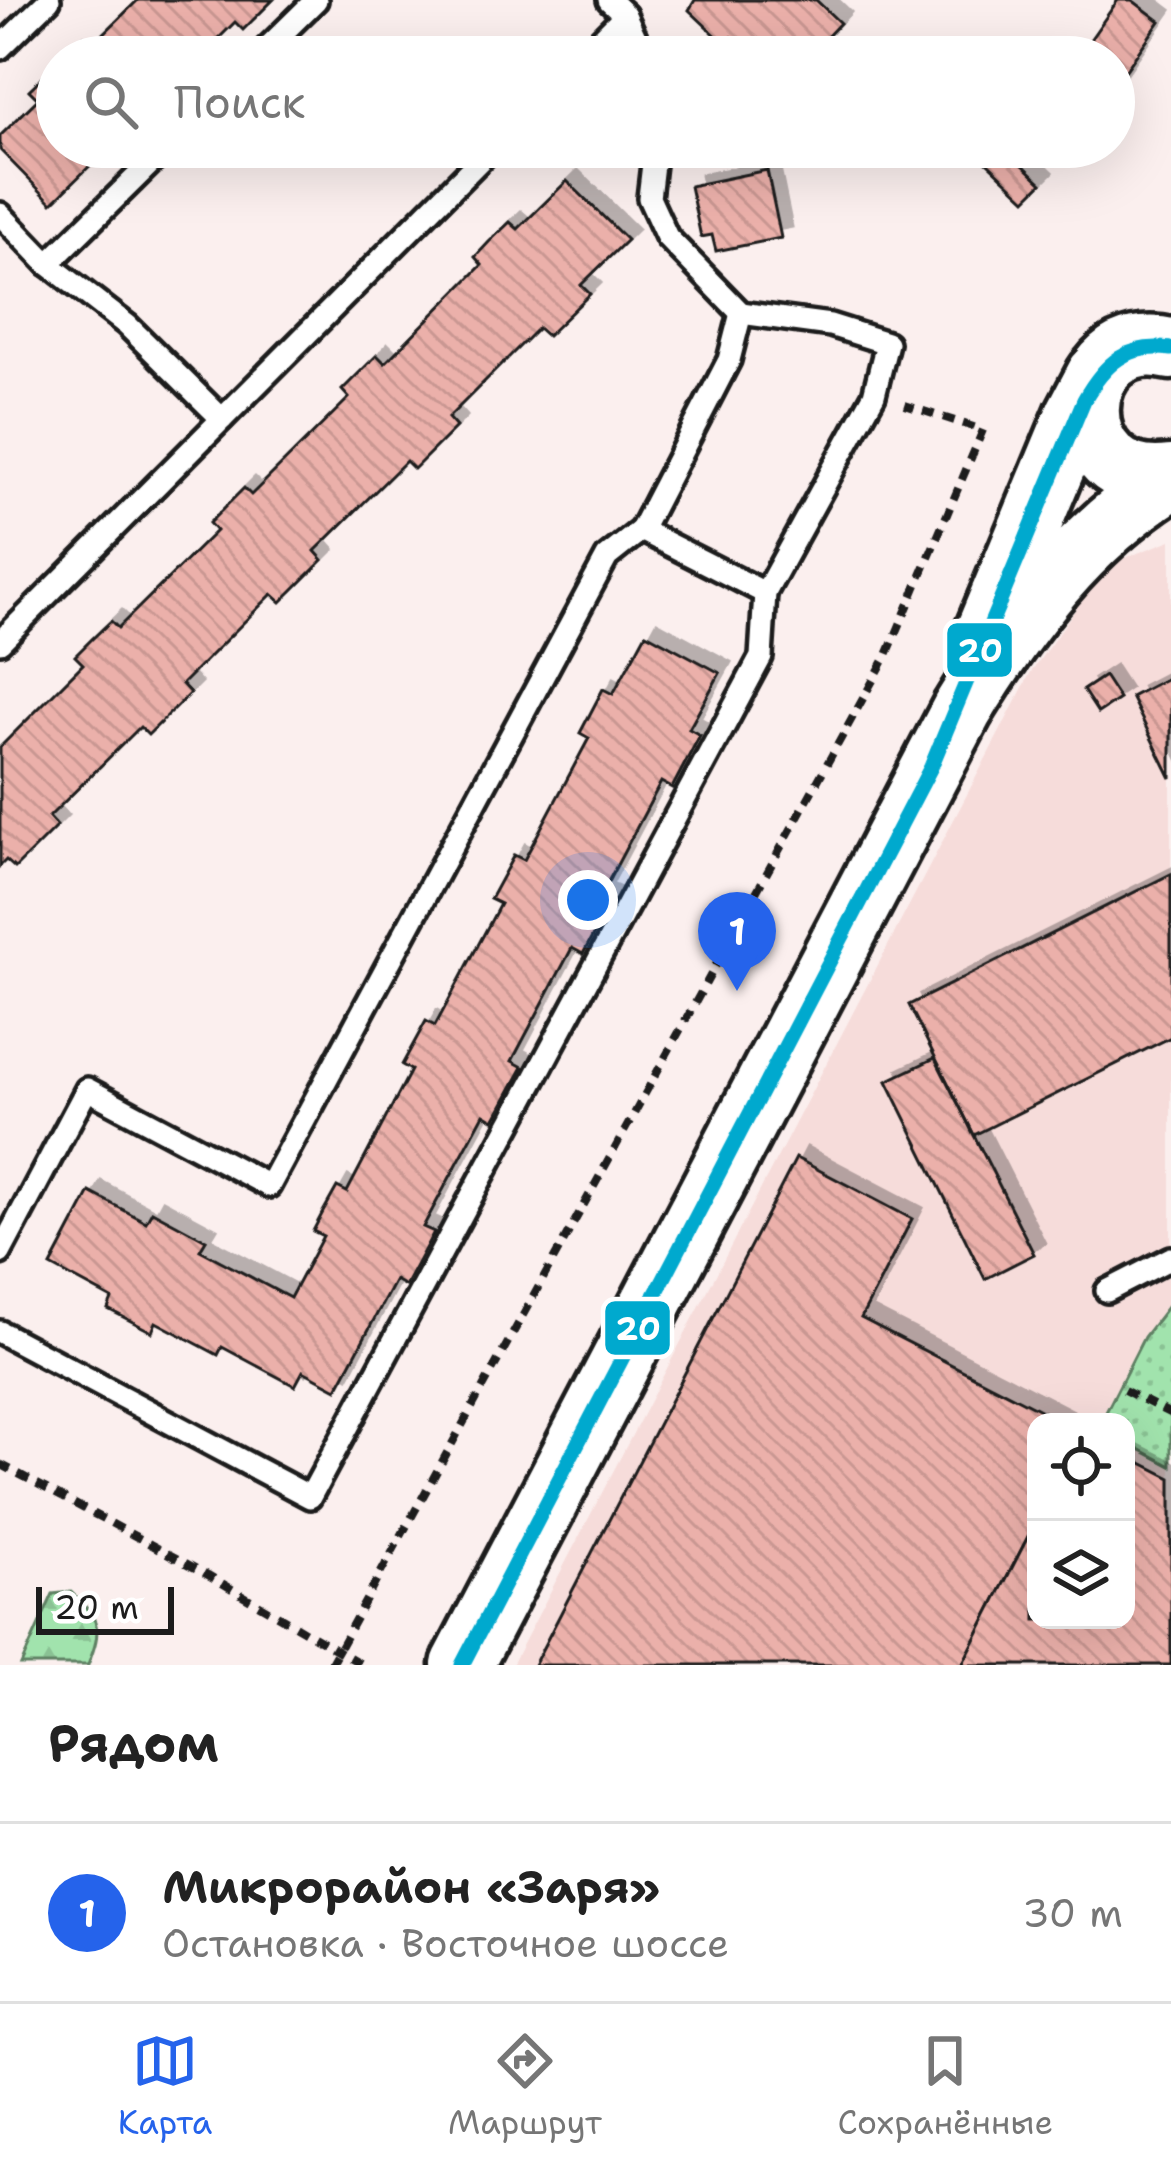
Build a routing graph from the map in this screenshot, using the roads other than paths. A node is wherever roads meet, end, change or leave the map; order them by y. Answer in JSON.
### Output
{"nodes":[{"id":1,"x":49,"y":0,"type":"edge"},
{"id":2,"x":316,"y":0,"type":"edge"},
{"id":3,"x":617,"y":8,"type":"edge"},
{"id":4,"x":279,"y":36,"type":"edge"},
{"id":5,"x":598,"y":36,"type":"edge"},
{"id":6,"x":632,"y":36,"type":"edge"},
{"id":7,"x":0,"y":48,"type":"edge"},
{"id":8,"x":146,"y":168,"type":"edge"},
{"id":9,"x":473,"y":168,"type":"edge"},
{"id":10,"x":653,"y":168,"type":"edge"},
{"id":11,"x":0,"y":214,"type":"edge"},
{"id":12,"x":48,"y":264,"type":"junction"},
{"id":13,"x":741,"y":313,"type":"junction"},
{"id":14,"x":1171,"y":349,"type":"edge"},
{"id":15,"x":1097,"y":375,"type":"junction"},
{"id":16,"x":222,"y":419,"type":"junction"},
{"id":17,"x":1171,"y":477,"type":"edge"},
{"id":18,"x":641,"y":530,"type":"junction"},
{"id":19,"x":765,"y":593,"type":"junction"},
{"id":20,"x":0,"y":642,"type":"edge"},
{"id":21,"x":931,"y":767,"type":"junction"},
{"id":22,"x":0,"y":1253,"type":"edge"},
{"id":23,"x":1171,"y":1258,"type":"edge"},
{"id":24,"x":1107,"y":1292,"type":"dead end"},
{"id":25,"x":0,"y":1332,"type":"edge"},
{"id":26,"x":462,"y":1665,"type":"edge"}],
"edges":[{"from":1,"to":7,"type":"lane"},
{"from":2,"to":4,"type":"lane"},
{"from":3,"to":5,"type":"lane"},
{"from":3,"to":6,"type":"lane"},
{"from":8,"to":12,"type":"lane"},
{"from":9,"to":16,"type":"lane"},
{"from":10,"to":13,"type":"lane"},
{"from":11,"to":12,"type":"lane"},
{"from":12,"to":16,"type":"lane"},
{"from":13,"to":18,"type":"lane"},
{"from":13,"to":19,"type":"lane"},
{"from":14,"to":15,"type":"main road"},
{"from":15,"to":17,"type":"main road"},
{"from":15,"to":21,"type":"main road"},
{"from":16,"to":20,"type":"lane"},
{"from":17,"to":21,"type":"main road"},
{"from":18,"to":19,"type":"lane"},
{"from":18,"to":22,"type":"lane"},
{"from":19,"to":25,"type":"lane"},
{"from":21,"to":26,"type":"main road"},
{"from":23,"to":24,"type":"lane"}]}
